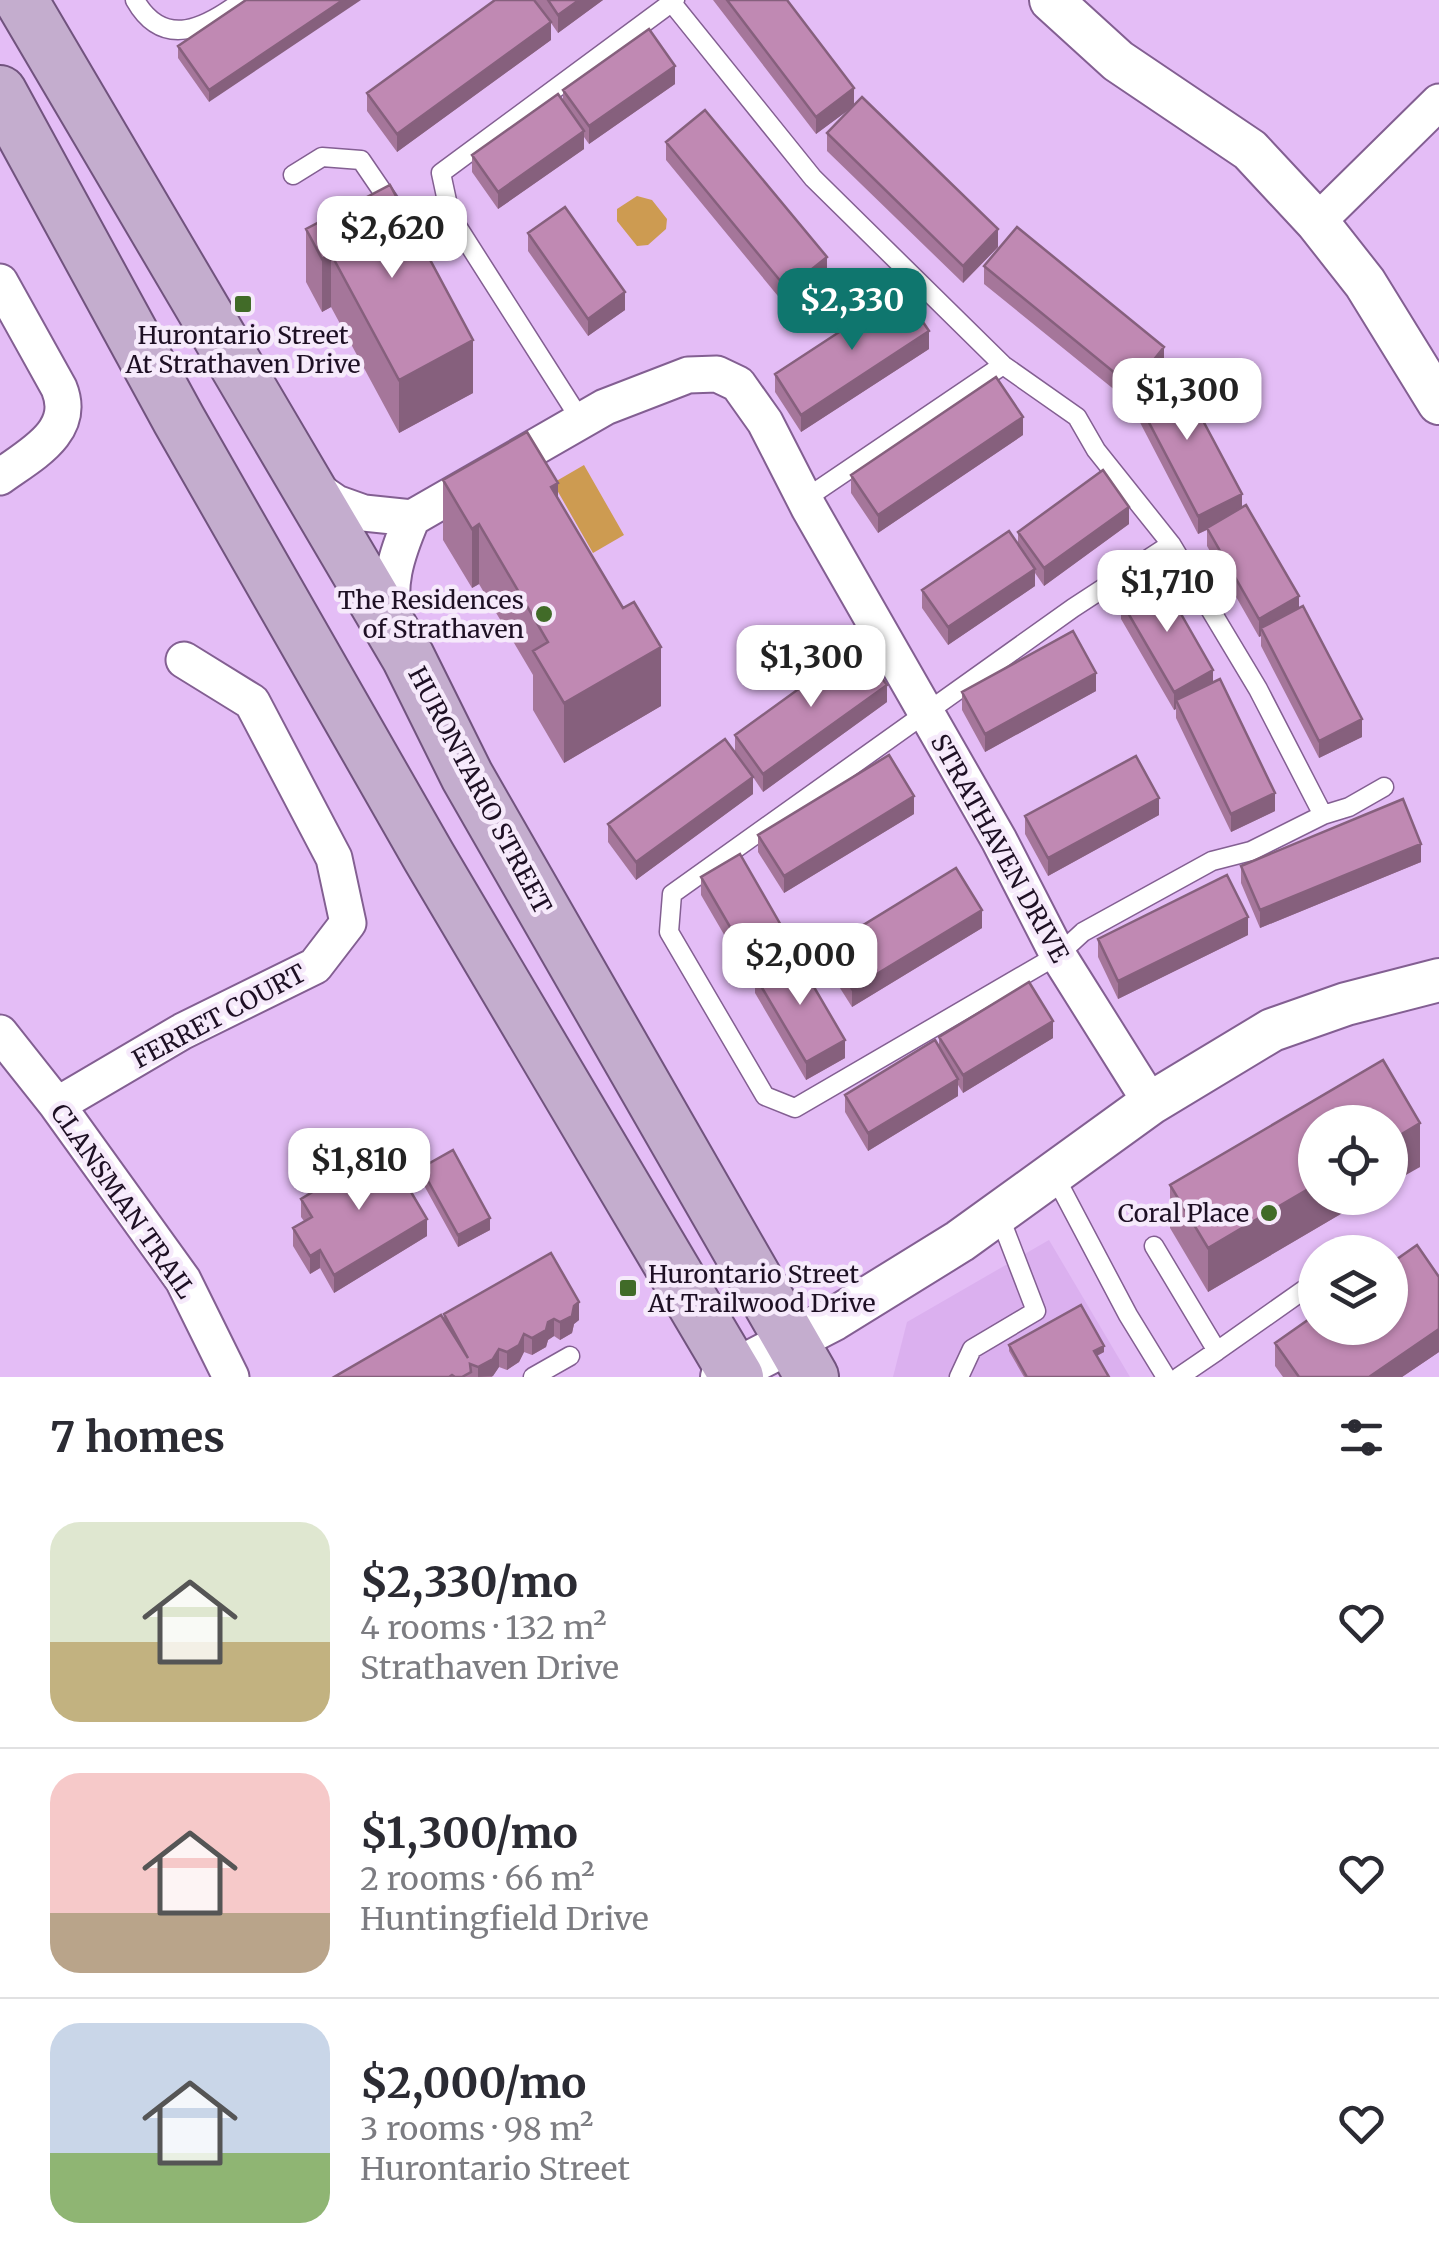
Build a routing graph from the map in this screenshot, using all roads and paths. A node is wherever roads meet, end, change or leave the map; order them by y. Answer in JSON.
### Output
{"nodes":[{"id":1,"x":21,"y":0,"type":"edge"},
{"id":2,"x":135,"y":0,"type":"edge"},
{"id":3,"x":243,"y":0,"type":"edge"},
{"id":4,"x":1051,"y":0,"type":"edge"},
{"id":5,"x":674,"y":1,"type":"edge"},
{"id":6,"x":0,"y":92,"type":"edge"},
{"id":7,"x":1439,"y":102,"type":"edge"},
{"id":8,"x":293,"y":175,"type":"dead end"},
{"id":9,"x":450,"y":215,"type":"junction"},
{"id":10,"x":1316,"y":222,"type":"junction"},
{"id":11,"x":0,"y":282,"type":"edge"},
{"id":12,"x":1004,"y":364,"type":"junction"},
{"id":13,"x":1439,"y":403,"type":"edge"},
{"id":14,"x":580,"y":419,"type":"junction"},
{"id":15,"x":0,"y":477,"type":"edge"},
{"id":16,"x":302,"y":478,"type":"junction"},
{"id":17,"x":805,"y":499,"type":"junction"},
{"id":18,"x":412,"y":518,"type":"junction"},
{"id":19,"x":1172,"y":544,"type":"junction"},
{"id":20,"x":408,"y":657,"type":"junction"},
{"id":21,"x":184,"y":660,"type":"dead end"},
{"id":22,"x":926,"y":712,"type":"junction"},
{"id":23,"x":1384,"y":787,"type":"dead end"},
{"id":24,"x":1322,"y":815,"type":"junction"},
{"id":25,"x":1058,"y":955,"type":"junction"},
{"id":26,"x":1439,"y":980,"type":"edge"},
{"id":27,"x":0,"y":1034,"type":"edge"},
{"id":28,"x":1151,"y":1103,"type":"junction"},
{"id":29,"x":57,"y":1105,"type":"junction"},
{"id":30,"x":1053,"y":1173,"type":"junction"},
{"id":31,"x":999,"y":1215,"type":"junction"},
{"id":32,"x":1154,"y":1246,"type":"dead end"},
{"id":33,"x":1298,"y":1294,"type":"edge"},
{"id":34,"x":1217,"y":1351,"type":"junction"},
{"id":35,"x":570,"y":1356,"type":"dead end"},
{"id":36,"x":802,"y":1359,"type":"edge"},
{"id":37,"x":731,"y":1375,"type":"edge"},
{"id":38,"x":231,"y":1377,"type":"edge"},
{"id":39,"x":533,"y":1377,"type":"edge"},
{"id":40,"x":959,"y":1377,"type":"edge"},
{"id":41,"x":1166,"y":1377,"type":"edge"},
{"id":42,"x":1179,"y":1377,"type":"edge"}],
"edges":[{"from":1,"to":16,"type":"main road","name":"HURONTARIO STREET"},
{"from":2,"to":3,"type":"lane"},
{"from":4,"to":10,"type":"street"},
{"from":5,"to":9,"type":"lane"},
{"from":5,"to":12,"type":"lane"},
{"from":6,"to":37,"type":"main road"},
{"from":7,"to":10,"type":"street"},
{"from":8,"to":9,"type":"lane"},
{"from":9,"to":14,"type":"lane"},
{"from":10,"to":13,"type":"street"},
{"from":11,"to":15,"type":"street"},
{"from":12,"to":17,"type":"lane"},
{"from":12,"to":19,"type":"lane"},
{"from":14,"to":17,"type":"street","name":"STRATHAVEN DRIVE"},
{"from":14,"to":18,"type":"street","name":"STRATHAVEN DRIVE"},
{"from":16,"to":18,"type":"street"},
{"from":16,"to":20,"type":"main road","name":"HURONTARIO STREET"},
{"from":17,"to":22,"type":"street","name":"STRATHAVEN DRIVE"},
{"from":18,"to":20,"type":"street"},
{"from":19,"to":22,"type":"lane"},
{"from":19,"to":24,"type":"lane"},
{"from":20,"to":36,"type":"main road","name":"HURONTARIO STREET"},
{"from":21,"to":29,"type":"street","name":"FERRET COURT"},
{"from":22,"to":25,"type":"street","name":"STRATHAVEN DRIVE"},
{"from":22,"to":25,"type":"lane"},
{"from":23,"to":24,"type":"lane"},
{"from":24,"to":25,"type":"lane"},
{"from":25,"to":28,"type":"street","name":"STRATHAVEN DRIVE"},
{"from":26,"to":28,"type":"street"},
{"from":27,"to":29,"type":"street","name":"CLANSMAN TRAIL"},
{"from":28,"to":30,"type":"street"},
{"from":29,"to":38,"type":"street","name":"CLANSMAN TRAIL"},
{"from":30,"to":31,"type":"street"},
{"from":30,"to":41,"type":"lane"},
{"from":31,"to":36,"type":"street"},
{"from":31,"to":40,"type":"lane"},
{"from":32,"to":34,"type":"lane"},
{"from":33,"to":34,"type":"lane"},
{"from":34,"to":42,"type":"lane"},
{"from":35,"to":39,"type":"lane"},
{"from":36,"to":37,"type":"street"}]}
